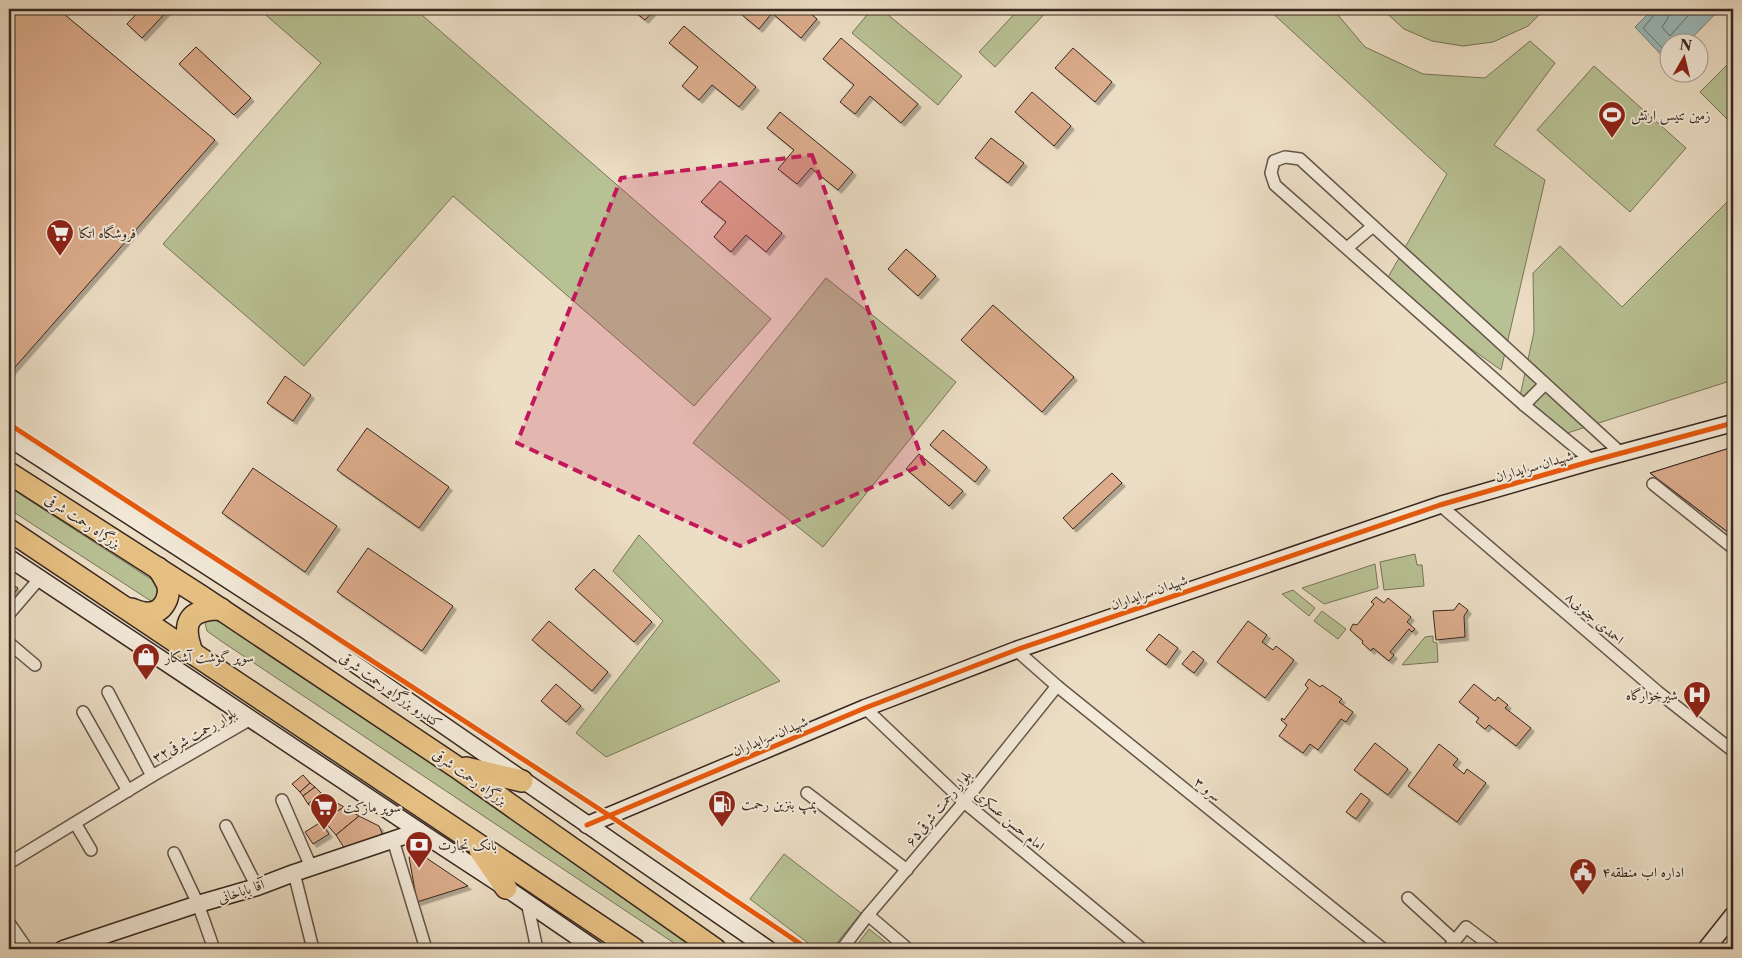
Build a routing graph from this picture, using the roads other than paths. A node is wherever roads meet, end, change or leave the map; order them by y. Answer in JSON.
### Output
{"nodes":[{"id":1,"x":1373,"y":226,"type":"junction"},
{"id":2,"x":1347,"y":248,"type":"junction"},
{"id":3,"x":1545,"y":384,"type":"junction"},
{"id":4,"x":1524,"y":404,"type":"junction"},
{"id":5,"x":1733,"y":424,"type":"edge"},
{"id":6,"x":9,"y":438,"type":"edge"},
{"id":7,"x":1622,"y":454,"type":"junction"},
{"id":8,"x":1592,"y":461,"type":"junction"},
{"id":9,"x":9,"y":473,"type":"edge"},
{"id":10,"x":1653,"y":484,"type":"dead end"},
{"id":11,"x":1440,"y":504,"type":"junction"},
{"id":12,"x":9,"y":530,"type":"edge"},
{"id":13,"x":1733,"y":548,"type":"edge"},
{"id":14,"x":9,"y":558,"type":"edge"},
{"id":15,"x":158,"y":568,"type":"junction"},
{"id":16,"x":40,"y":578,"type":"junction"},
{"id":17,"x":126,"y":608,"type":"junction"},
{"id":18,"x":221,"y":610,"type":"junction"},
{"id":19,"x":9,"y":614,"type":"edge"},
{"id":20,"x":9,"y":642,"type":"edge"},
{"id":21,"x":1016,"y":650,"type":"junction"},
{"id":22,"x":192,"y":652,"type":"junction"},
{"id":23,"x":35,"y":665,"type":"dead end"},
{"id":24,"x":1057,"y":686,"type":"junction"},
{"id":25,"x":108,"y":692,"type":"dead end"},
{"id":26,"x":865,"y":708,"type":"junction"},
{"id":27,"x":83,"y":712,"type":"dead end"},
{"id":28,"x":251,"y":719,"type":"junction"},
{"id":29,"x":1733,"y":751,"type":"edge"},
{"id":30,"x":455,"y":766,"type":"junction"},
{"id":31,"x":152,"y":776,"type":"junction"},
{"id":32,"x":522,"y":781,"type":"junction"},
{"id":33,"x":128,"y":791,"type":"junction"},
{"id":34,"x":807,"y":793,"type":"dead end"},
{"id":35,"x":282,"y":800,"type":"dead end"},
{"id":36,"x":964,"y":802,"type":"junction"},
{"id":37,"x":75,"y":823,"type":"junction"},
{"id":38,"x":587,"y":825,"type":"junction"},
{"id":39,"x":226,"y":826,"type":"dead end"},
{"id":40,"x":419,"y":832,"type":"junction"},
{"id":41,"x":393,"y":840,"type":"junction"},
{"id":42,"x":472,"y":840,"type":"junction"},
{"id":43,"x":91,"y":850,"type":"dead end"},
{"id":44,"x":174,"y":852,"type":"dead end"},
{"id":45,"x":9,"y":863,"type":"edge"},
{"id":46,"x":311,"y":867,"type":"junction"},
{"id":47,"x":907,"y":870,"type":"junction"},
{"id":48,"x":294,"y":873,"type":"junction"},
{"id":49,"x":257,"y":887,"type":"junction"},
{"id":50,"x":506,"y":888,"type":"junction"},
{"id":51,"x":1408,"y":898,"type":"dead end"},
{"id":52,"x":528,"y":902,"type":"junction"},
{"id":53,"x":198,"y":904,"type":"junction"},
{"id":54,"x":868,"y":915,"type":"junction"},
{"id":55,"x":1733,"y":915,"type":"edge"},
{"id":56,"x":9,"y":923,"type":"edge"},
{"id":57,"x":99,"y":944,"type":"edge"},
{"id":58,"x":1451,"y":945,"type":"edge"},
{"id":59,"x":27,"y":949,"type":"edge"},
{"id":60,"x":63,"y":949,"type":"edge"},
{"id":61,"x":214,"y":949,"type":"edge"},
{"id":62,"x":313,"y":949,"type":"edge"},
{"id":63,"x":426,"y":949,"type":"edge"},
{"id":64,"x":537,"y":949,"type":"edge"},
{"id":65,"x":595,"y":949,"type":"edge"},
{"id":66,"x":634,"y":949,"type":"edge"},
{"id":67,"x":715,"y":949,"type":"edge"},
{"id":68,"x":768,"y":949,"type":"edge"},
{"id":69,"x":842,"y":949,"type":"edge"},
{"id":70,"x":908,"y":949,"type":"edge"},
{"id":71,"x":1142,"y":949,"type":"edge"},
{"id":72,"x":1384,"y":949,"type":"edge"},
{"id":73,"x":1495,"y":949,"type":"edge"},
{"id":74,"x":1706,"y":949,"type":"edge"}],
"edges":[{"from":1,"to":2,"type":"street"},
{"from":1,"to":2,"type":"street"},
{"from":1,"to":3,"type":"street"},
{"from":2,"to":4,"type":"street"},
{"from":3,"to":4,"type":"street"},
{"from":3,"to":7,"type":"street"},
{"from":4,"to":8,"type":"street"},
{"from":5,"to":7,"type":"main road","name":"شهیدان سرایداران"},
{"from":6,"to":32,"type":"main road","name":"کندرو بزرگراه رحمت شرقی"},
{"from":7,"to":8,"type":"main road","name":"شهیدان سرایداران"},
{"from":8,"to":11,"type":"main road","name":"شهیدان سرایداران"},
{"from":9,"to":15,"type":"highway","name":"بزرگراه رحمت شرقی"},
{"from":10,"to":13,"type":"street"},
{"from":11,"to":21,"type":"main road","name":"شهیدان سرایداران"},
{"from":11,"to":29,"type":"street","name":"احمدی جنوبی۸"},
{"from":12,"to":17,"type":"highway"},
{"from":14,"to":16,"type":"main road"},
{"from":15,"to":17,"type":"highway"},
{"from":15,"to":18,"type":"highway","name":"بزرگراه رحمت شرقی"},
{"from":16,"to":19,"type":"street"},
{"from":16,"to":28,"type":"main road"},
{"from":17,"to":22,"type":"highway"},
{"from":18,"to":22,"type":"highway"},
{"from":18,"to":30,"type":"highway","name":"بزرگراه رحمت شرقی"},
{"from":20,"to":23,"type":"street"},
{"from":21,"to":24,"type":"street","name":"سرو ۳"},
{"from":21,"to":26,"type":"main road","name":"شهیدان سرایداران"},
{"from":22,"to":42,"type":"highway"},
{"from":24,"to":36,"type":"street","name":"بلوار رحمت شرقی۶۵"},
{"from":24,"to":72,"type":"street","name":"سرو ۳"},
{"from":25,"to":31,"type":"street"},
{"from":26,"to":36,"type":"street","name":"امام حسن عسکری"},
{"from":26,"to":38,"type":"main road","name":"شهیدان سرایداران"},
{"from":27,"to":33,"type":"street"},
{"from":28,"to":31,"type":"street","name":"بلوار رحمت شرقی۳۲"},
{"from":28,"to":40,"type":"main road"},
{"from":30,"to":32,"type":"highway"},
{"from":30,"to":67,"type":"highway","name":"بزرگراه رحمت شرقی"},
{"from":31,"to":33,"type":"street","name":"بلوار رحمت شرقی۳۲"},
{"from":32,"to":38,"type":"main road","name":"کندرو بزرگراه رحمت شرقی"},
{"from":33,"to":37,"type":"street","name":"بلوار رحمت شرقی۳۲"},
{"from":34,"to":47,"type":"street"},
{"from":35,"to":46,"type":"street"},
{"from":36,"to":47,"type":"street","name":"بلوار رحمت شرقی۶۵"},
{"from":36,"to":71,"type":"street","name":"امام حسن عسکری"},
{"from":37,"to":43,"type":"street"},
{"from":37,"to":45,"type":"street","name":"بلوار رحمت شرقی۳۲"},
{"from":38,"to":68,"type":"main road","name":"کندرو بزرگراه رحمت شرقی"},
{"from":39,"to":49,"type":"street"},
{"from":40,"to":41,"type":"main road","name":"آقا باباخانی"},
{"from":40,"to":50,"type":"main road"},
{"from":41,"to":46,"type":"main road","name":"آقا باباخانی"},
{"from":41,"to":63,"type":"street"},
{"from":42,"to":50,"type":"highway"},
{"from":42,"to":66,"type":"highway"},
{"from":44,"to":53,"type":"street"},
{"from":46,"to":48,"type":"main road","name":"آقا باباخانی"},
{"from":47,"to":54,"type":"street","name":"بلوار رحمت شرقی۶۵"},
{"from":48,"to":49,"type":"main road","name":"آقا باباخانی"},
{"from":48,"to":62,"type":"street"},
{"from":49,"to":53,"type":"main road","name":"آقا باباخانی"},
{"from":50,"to":52,"type":"main road"},
{"from":51,"to":58,"type":"street"},
{"from":52,"to":64,"type":"street"},
{"from":52,"to":65,"type":"main road"},
{"from":53,"to":57,"type":"main road","name":"آقا باباخانی"},
{"from":53,"to":61,"type":"street"},
{"from":54,"to":69,"type":"street","name":"بلوار رحمت شرقی۶۵"},
{"from":54,"to":70,"type":"street"},
{"from":55,"to":74,"type":"main road"},
{"from":56,"to":59,"type":"street"},
{"from":57,"to":60,"type":"main road","name":"آقا باباخانی"},
{"from":58,"to":73,"type":"street"}]}
